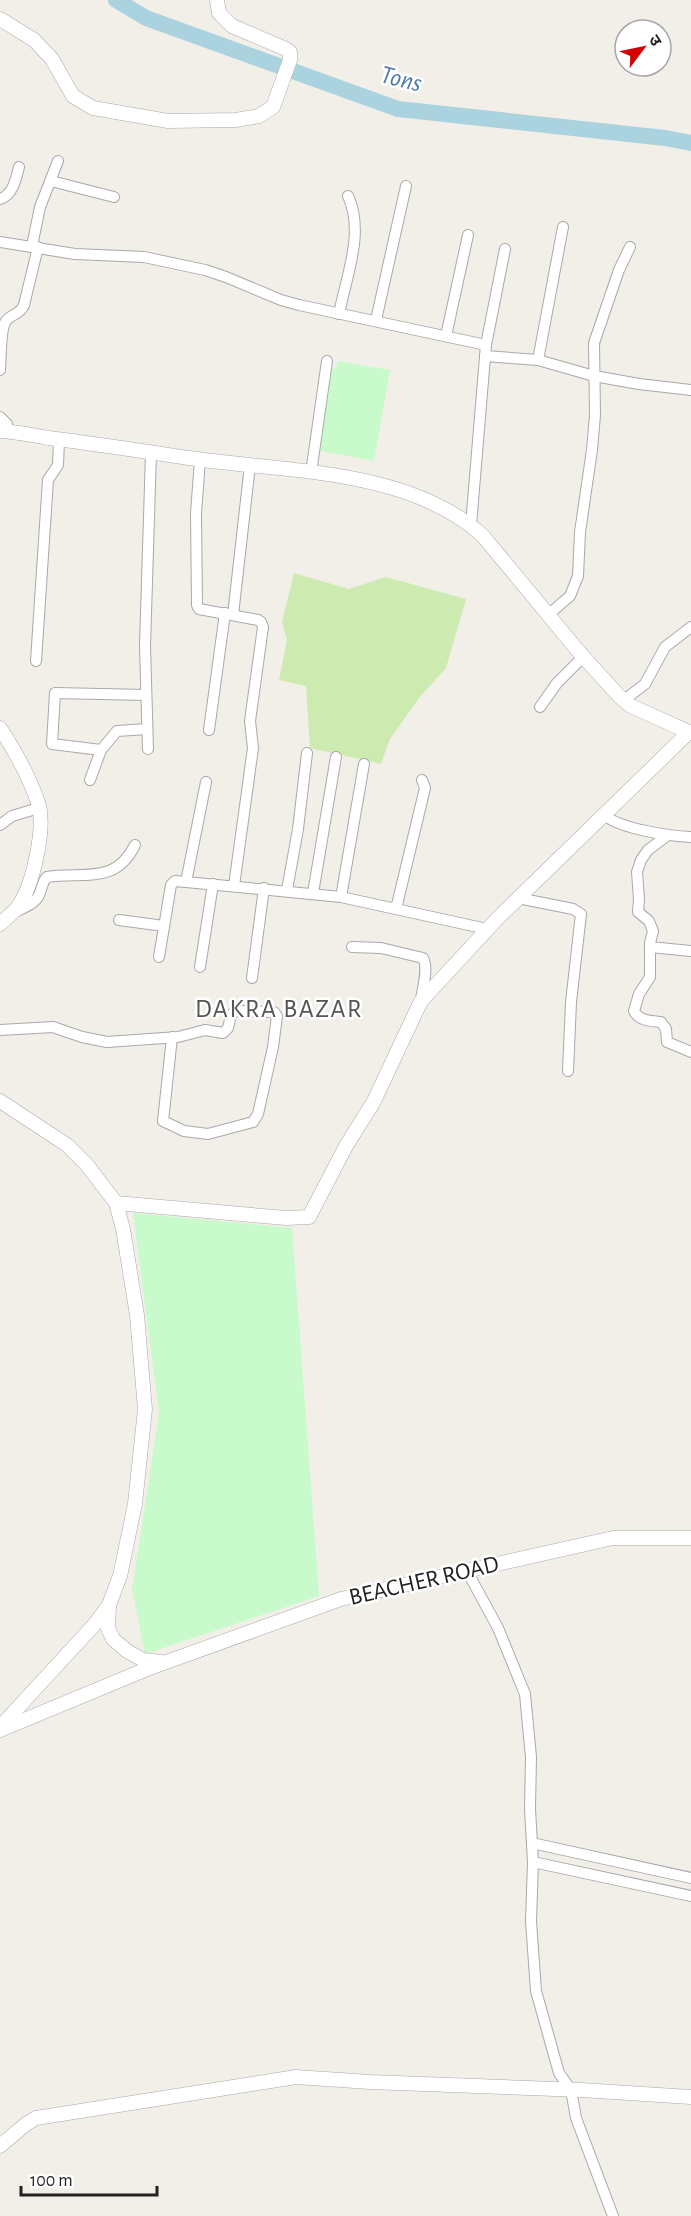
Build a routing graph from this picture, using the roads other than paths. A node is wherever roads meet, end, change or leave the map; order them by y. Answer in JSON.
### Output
{"nodes":[{"id":1,"x":209,"y":0,"type":"edge"},
{"id":2,"x":218,"y":6,"type":"edge"},
{"id":3,"x":0,"y":20,"type":"edge"},
{"id":4,"x":58,"y":161,"type":"dead end"},
{"id":5,"x":19,"y":167,"type":"dead end"},
{"id":6,"x":51,"y":181,"type":"junction"},
{"id":7,"x":406,"y":186,"type":"dead end"},
{"id":8,"x":348,"y":196,"type":"dead end"},
{"id":9,"x":114,"y":197,"type":"dead end"},
{"id":10,"x":0,"y":199,"type":"edge"},
{"id":11,"x":563,"y":227,"type":"dead end"},
{"id":12,"x":468,"y":235,"type":"dead end"},
{"id":13,"x":0,"y":242,"type":"edge"},
{"id":14,"x":35,"y":246,"type":"junction"},
{"id":15,"x":630,"y":247,"type":"dead end"},
{"id":16,"x":505,"y":249,"type":"dead end"},
{"id":17,"x":339,"y":314,"type":"junction"},
{"id":18,"x":376,"y":320,"type":"junction"},
{"id":19,"x":446,"y":336,"type":"junction"},
{"id":20,"x":486,"y":350,"type":"junction"},
{"id":21,"x":538,"y":360,"type":"junction"},
{"id":22,"x":327,"y":361,"type":"dead end"},
{"id":23,"x":0,"y":370,"type":"edge"},
{"id":24,"x":594,"y":376,"type":"junction"},
{"id":25,"x":691,"y":390,"type":"edge"},
{"id":26,"x":0,"y":417,"type":"edge"},
{"id":27,"x":4,"y":431,"type":"edge"},
{"id":28,"x":59,"y":439,"type":"junction"},
{"id":29,"x":151,"y":453,"type":"junction"},
{"id":30,"x":200,"y":460,"type":"junction"},
{"id":31,"x":250,"y":465,"type":"junction"},
{"id":32,"x":311,"y":473,"type":"junction"},
{"id":33,"x":471,"y":525,"type":"junction"},
{"id":34,"x":229,"y":614,"type":"junction"},
{"id":35,"x":548,"y":615,"type":"junction"},
{"id":36,"x":691,"y":627,"type":"edge"},
{"id":37,"x":583,"y":657,"type":"junction"},
{"id":38,"x":36,"y":661,"type":"dead end"},
{"id":39,"x":146,"y":695,"type":"junction"},
{"id":40,"x":624,"y":700,"type":"junction"},
{"id":41,"x":540,"y":707,"type":"dead end"},
{"id":42,"x":0,"y":728,"type":"edge"},
{"id":43,"x":147,"y":729,"type":"junction"},
{"id":44,"x":209,"y":730,"type":"dead end"},
{"id":45,"x":690,"y":732,"type":"edge"},
{"id":46,"x":148,"y":749,"type":"dead end"},
{"id":47,"x":101,"y":750,"type":"junction"},
{"id":48,"x":307,"y":753,"type":"dead end"},
{"id":49,"x":336,"y":757,"type":"dead end"},
{"id":50,"x":364,"y":764,"type":"dead end"},
{"id":51,"x":90,"y":780,"type":"dead end"},
{"id":52,"x":422,"y":780,"type":"dead end"},
{"id":53,"x":206,"y":782,"type":"dead end"},
{"id":54,"x":39,"y":808,"type":"junction"},
{"id":55,"x":605,"y":816,"type":"junction"},
{"id":56,"x":0,"y":825,"type":"edge"},
{"id":57,"x":668,"y":835,"type":"junction"},
{"id":58,"x":691,"y":837,"type":"edge"},
{"id":59,"x":135,"y":845,"type":"dead end"},
{"id":60,"x":186,"y":882,"type":"junction"},
{"id":61,"x":213,"y":884,"type":"junction"},
{"id":62,"x":234,"y":886,"type":"junction"},
{"id":63,"x":264,"y":888,"type":"junction"},
{"id":64,"x":287,"y":890,"type":"junction"},
{"id":65,"x":313,"y":893,"type":"junction"},
{"id":66,"x":341,"y":897,"type":"junction"},
{"id":67,"x":518,"y":898,"type":"junction"},
{"id":68,"x":396,"y":909,"type":"junction"},
{"id":69,"x":12,"y":913,"type":"junction"},
{"id":70,"x":119,"y":920,"type":"dead end"},
{"id":71,"x":0,"y":924,"type":"edge"},
{"id":72,"x":164,"y":926,"type":"junction"},
{"id":73,"x":487,"y":929,"type":"junction"},
{"id":74,"x":352,"y":947,"type":"dead end"},
{"id":75,"x":650,"y":947,"type":"junction"},
{"id":76,"x":691,"y":951,"type":"edge"},
{"id":77,"x":159,"y":957,"type":"dead end"},
{"id":78,"x":200,"y":967,"type":"dead end"},
{"id":79,"x":252,"y":978,"type":"dead end"},
{"id":80,"x":421,"y":1000,"type":"junction"},
{"id":81,"x":0,"y":1030,"type":"edge"},
{"id":82,"x":172,"y":1037,"type":"junction"},
{"id":83,"x":691,"y":1052,"type":"edge"},
{"id":84,"x":568,"y":1071,"type":"dead end"},
{"id":85,"x":0,"y":1101,"type":"edge"},
{"id":86,"x":116,"y":1203,"type":"junction"},
{"id":87,"x":691,"y":1538,"type":"edge"},
{"id":88,"x":467,"y":1571,"type":"junction"},
{"id":89,"x":109,"y":1605,"type":"junction"},
{"id":90,"x":166,"y":1662,"type":"junction"},
{"id":91,"x":0,"y":1729,"type":"edge"},
{"id":92,"x":532,"y":1843,"type":"junction"},
{"id":93,"x":533,"y":1862,"type":"junction"},
{"id":94,"x":691,"y":1878,"type":"edge"},
{"id":95,"x":691,"y":1896,"type":"edge"},
{"id":96,"x":571,"y":2090,"type":"junction"},
{"id":97,"x":691,"y":2097,"type":"edge"},
{"id":98,"x":0,"y":2146,"type":"edge"},
{"id":99,"x":612,"y":2216,"type":"edge"}],
"edges":[{"from":1,"to":2,"type":"street"},
{"from":2,"to":3,"type":"street"},
{"from":4,"to":6,"type":"street"},
{"from":5,"to":10,"type":"street"},
{"from":6,"to":9,"type":"street"},
{"from":6,"to":14,"type":"street"},
{"from":7,"to":18,"type":"street"},
{"from":8,"to":17,"type":"street"},
{"from":11,"to":21,"type":"street"},
{"from":12,"to":19,"type":"street"},
{"from":13,"to":14,"type":"street"},
{"from":14,"to":17,"type":"street"},
{"from":14,"to":23,"type":"street"},
{"from":15,"to":24,"type":"street"},
{"from":16,"to":20,"type":"street"},
{"from":17,"to":18,"type":"street"},
{"from":18,"to":19,"type":"street"},
{"from":19,"to":20,"type":"street"},
{"from":20,"to":21,"type":"street"},
{"from":20,"to":33,"type":"street"},
{"from":21,"to":24,"type":"street"},
{"from":22,"to":32,"type":"street"},
{"from":24,"to":25,"type":"street"},
{"from":24,"to":35,"type":"street"},
{"from":26,"to":27,"type":"street"},
{"from":27,"to":28,"type":"street"},
{"from":28,"to":29,"type":"street"},
{"from":28,"to":38,"type":"street"},
{"from":29,"to":30,"type":"street"},
{"from":29,"to":39,"type":"street"},
{"from":30,"to":31,"type":"street"},
{"from":30,"to":34,"type":"street"},
{"from":31,"to":32,"type":"street"},
{"from":31,"to":34,"type":"street"},
{"from":32,"to":33,"type":"street"},
{"from":33,"to":35,"type":"street"},
{"from":34,"to":44,"type":"street"},
{"from":34,"to":62,"type":"street"},
{"from":35,"to":37,"type":"street"},
{"from":36,"to":40,"type":"street"},
{"from":37,"to":40,"type":"street"},
{"from":37,"to":41,"type":"street"},
{"from":39,"to":43,"type":"street"},
{"from":39,"to":47,"type":"street"},
{"from":40,"to":45,"type":"street"},
{"from":42,"to":54,"type":"street"},
{"from":43,"to":46,"type":"street"},
{"from":43,"to":47,"type":"street"},
{"from":45,"to":55,"type":"street"},
{"from":47,"to":51,"type":"street"},
{"from":48,"to":64,"type":"street"},
{"from":49,"to":65,"type":"street"},
{"from":50,"to":66,"type":"street"},
{"from":52,"to":68,"type":"street"},
{"from":53,"to":60,"type":"street"},
{"from":54,"to":56,"type":"street"},
{"from":54,"to":69,"type":"street"},
{"from":55,"to":57,"type":"street"},
{"from":55,"to":67,"type":"street"},
{"from":57,"to":58,"type":"street"},
{"from":57,"to":75,"type":"street"},
{"from":59,"to":69,"type":"street"},
{"from":60,"to":61,"type":"street"},
{"from":60,"to":72,"type":"street"},
{"from":61,"to":62,"type":"street"},
{"from":61,"to":78,"type":"street"},
{"from":62,"to":63,"type":"street"},
{"from":63,"to":64,"type":"street"},
{"from":63,"to":79,"type":"street"},
{"from":64,"to":65,"type":"street"},
{"from":65,"to":66,"type":"street"},
{"from":66,"to":68,"type":"street"},
{"from":67,"to":73,"type":"street"},
{"from":67,"to":84,"type":"street"},
{"from":68,"to":73,"type":"street"},
{"from":69,"to":71,"type":"street"},
{"from":70,"to":72,"type":"street"},
{"from":72,"to":77,"type":"street"},
{"from":73,"to":80,"type":"street"},
{"from":74,"to":80,"type":"street"},
{"from":75,"to":76,"type":"street"},
{"from":75,"to":83,"type":"street"},
{"from":80,"to":86,"type":"street"},
{"from":81,"to":82,"type":"street"},
{"from":82,"to":82,"type":"street"},
{"from":85,"to":86,"type":"street"},
{"from":86,"to":89,"type":"street"},
{"from":87,"to":88,"type":"street","name":"BEACHER ROAD"},
{"from":88,"to":90,"type":"street","name":"BEACHER ROAD"},
{"from":88,"to":92,"type":"street"},
{"from":89,"to":90,"type":"street"},
{"from":89,"to":91,"type":"street"},
{"from":90,"to":91,"type":"street","name":"BEACHER ROAD"},
{"from":92,"to":93,"type":"street"},
{"from":92,"to":94,"type":"street"},
{"from":93,"to":95,"type":"street"},
{"from":93,"to":96,"type":"street"},
{"from":96,"to":97,"type":"street"},
{"from":96,"to":98,"type":"street"},
{"from":96,"to":99,"type":"street"}]}
